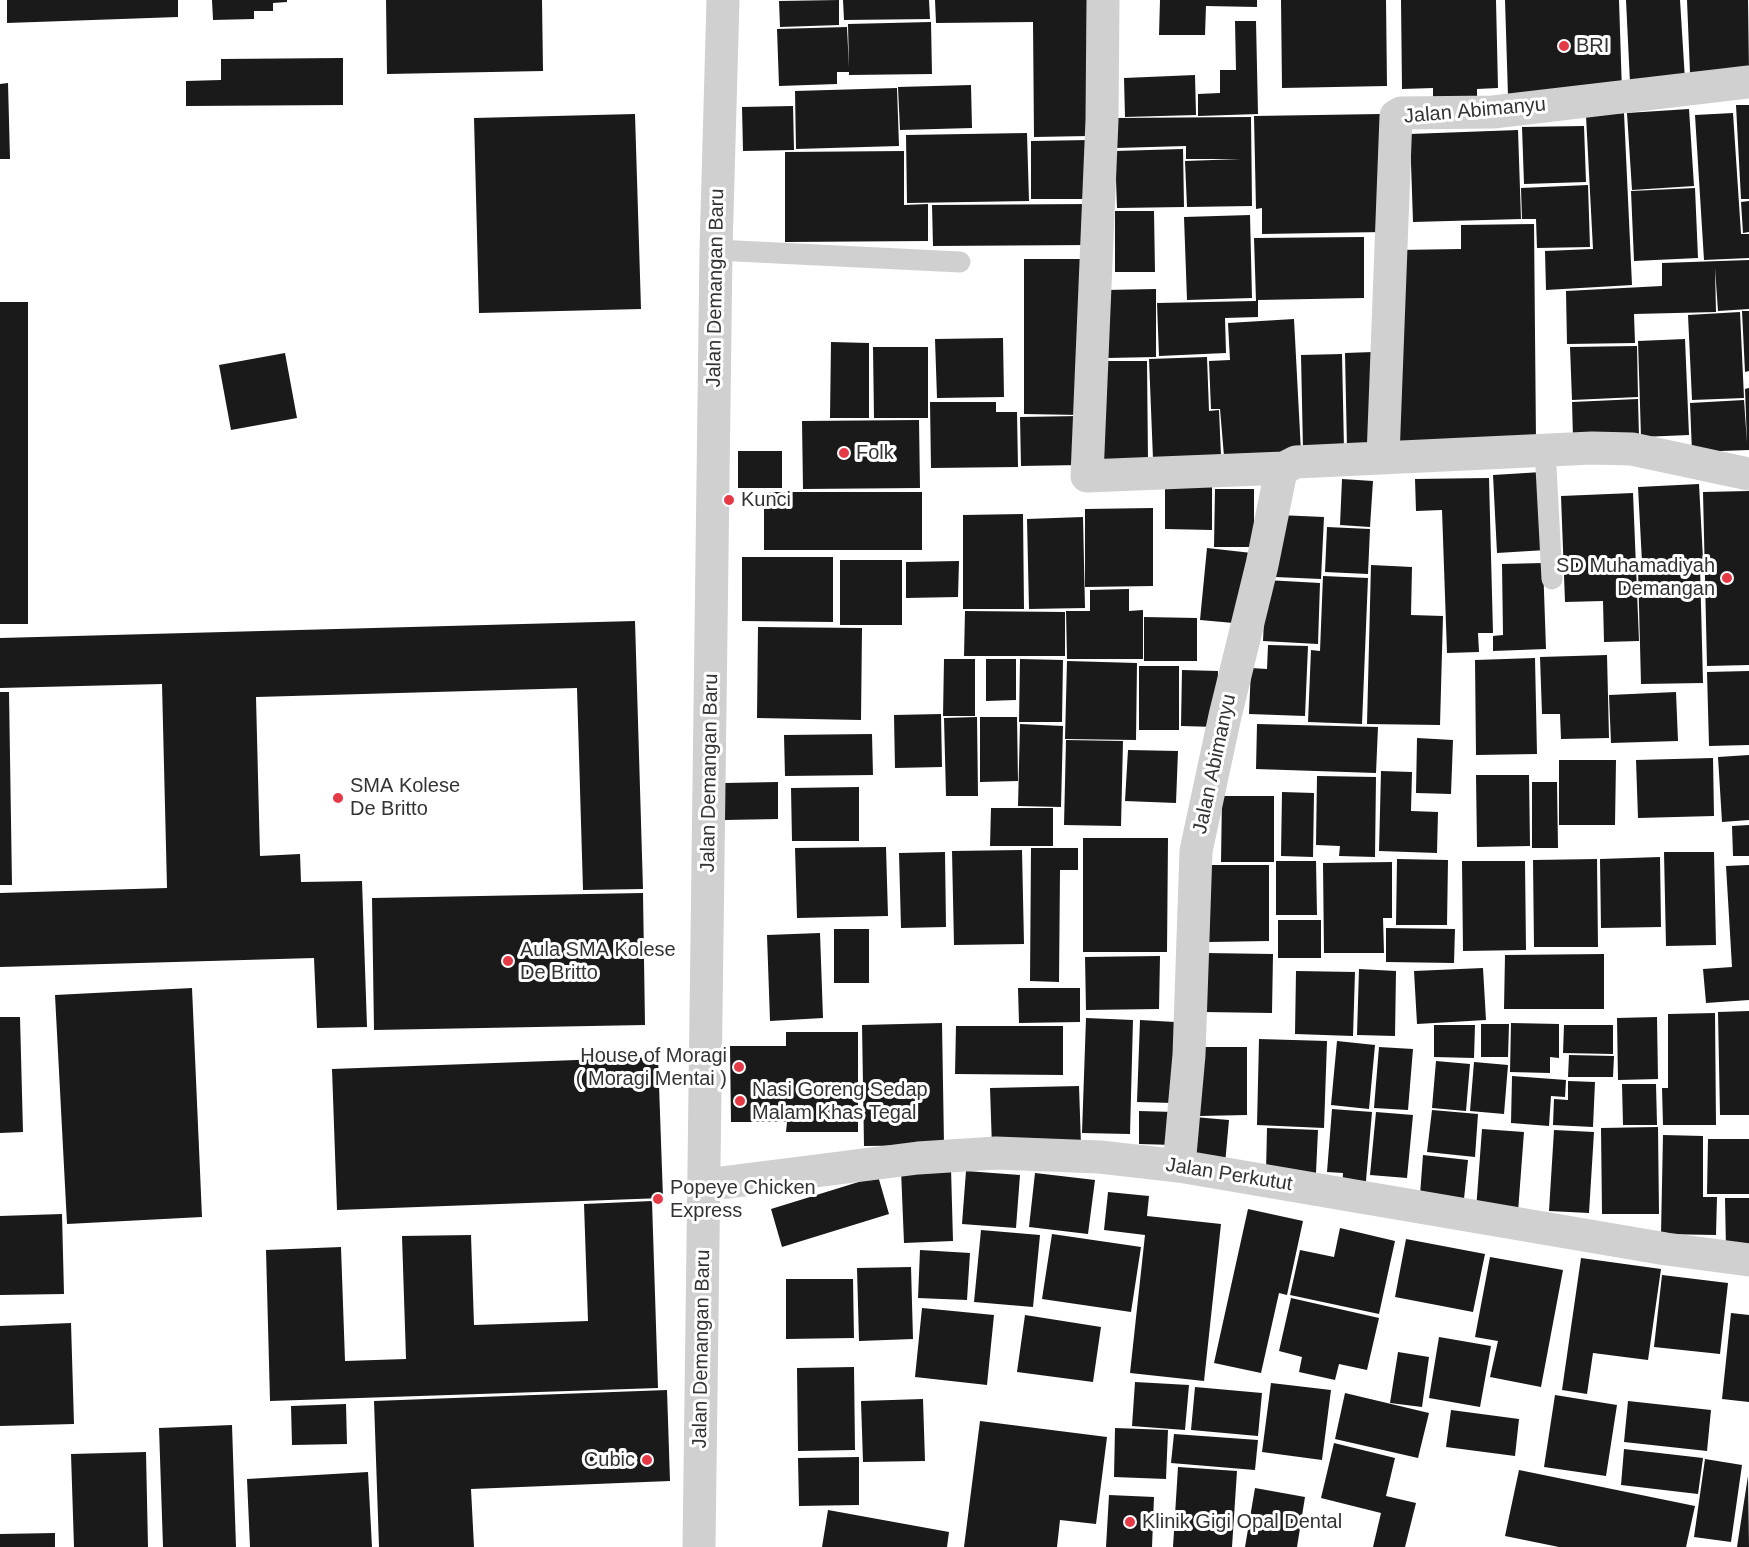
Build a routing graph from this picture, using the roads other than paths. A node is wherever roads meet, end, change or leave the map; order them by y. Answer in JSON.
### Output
{"nodes":[{"id":1,"x":723,"y":0,"type":"edge"},
{"id":2,"x":1103,"y":0,"type":"edge"},
{"id":3,"x":1749,"y":82,"type":"edge"},
{"id":4,"x":716,"y":250,"type":"junction"},
{"id":5,"x":960,"y":262,"type":"dead end"},
{"id":6,"x":1545,"y":449,"type":"junction"},
{"id":7,"x":1383,"y":457,"type":"junction"},
{"id":8,"x":1284,"y":468,"type":"junction"},
{"id":9,"x":1749,"y":474,"type":"edge"},
{"id":10,"x":1552,"y":579,"type":"dead end"},
{"id":11,"x":1179,"y":1166,"type":"junction"},
{"id":12,"x":705,"y":1185,"type":"junction"},
{"id":13,"x":1749,"y":1260,"type":"edge"},
{"id":14,"x":699,"y":1547,"type":"edge"}],
"edges":[{"from":1,"to":4,"type":"street","name":"Jalan Demangan Baru"},
{"from":2,"to":8,"type":"street"},
{"from":3,"to":7,"type":"street","name":"Jalan Abimanyu"},
{"from":4,"to":5,"type":"lane"},
{"from":4,"to":12,"type":"street","name":"Jalan Demangan Baru"},
{"from":6,"to":7,"type":"street"},
{"from":6,"to":9,"type":"street"},
{"from":6,"to":10,"type":"lane"},
{"from":7,"to":8,"type":"street"},
{"from":8,"to":11,"type":"street","name":"Jalan Abimanyu"},
{"from":11,"to":12,"type":"street","name":"Jalan Perkutut"},
{"from":11,"to":13,"type":"street","name":"Jalan Perkutut"},
{"from":12,"to":14,"type":"street","name":"Jalan Demangan Baru"}]}
